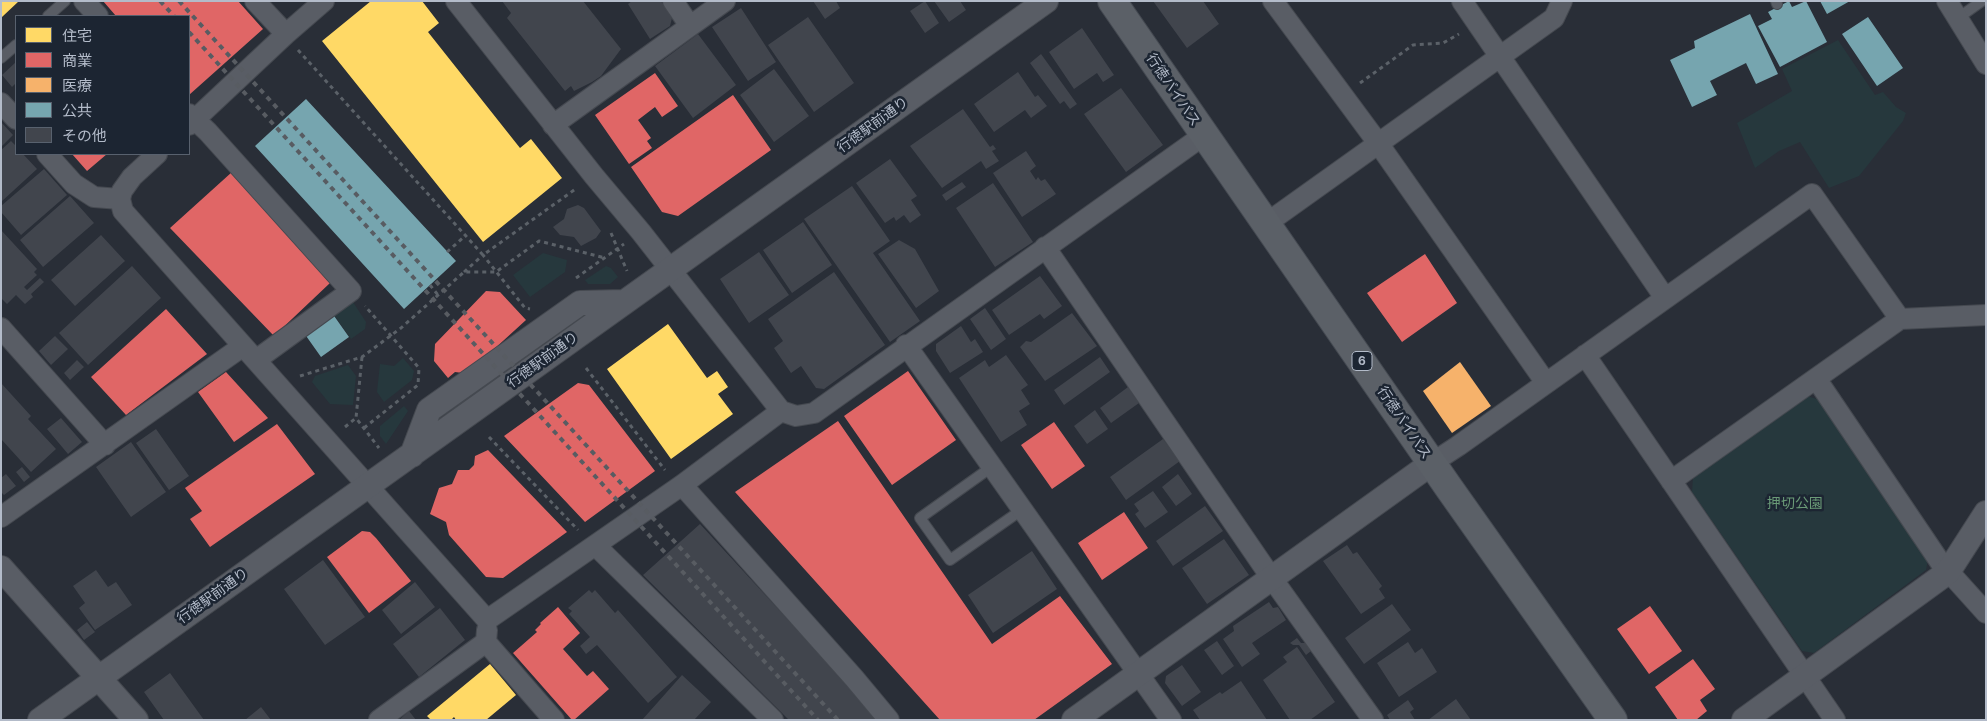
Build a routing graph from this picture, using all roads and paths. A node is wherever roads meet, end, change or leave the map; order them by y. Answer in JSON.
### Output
{"nodes":[{"id":1,"x":65,"y":1,"type":"edge"},
{"id":2,"x":84,"y":1,"type":"edge"},
{"id":3,"x":255,"y":1,"type":"edge"},
{"id":4,"x":324,"y":1,"type":"edge"},
{"id":5,"x":456,"y":1,"type":"edge"},
{"id":6,"x":673,"y":1,"type":"edge"},
{"id":7,"x":725,"y":1,"type":"edge"},
{"id":8,"x":1046,"y":1,"type":"edge"},
{"id":9,"x":1112,"y":1,"type":"edge"},
{"id":10,"x":1273,"y":1,"type":"edge"},
{"id":11,"x":1462,"y":1,"type":"edge"},
{"id":12,"x":1562,"y":1,"type":"edge"},
{"id":13,"x":1947,"y":1,"type":"edge"},
{"id":14,"x":1982,"y":1,"type":"edge"},
{"id":15,"x":49,"y":15,"type":"edge"},
{"id":16,"x":97,"y":15,"type":"edge"},
{"id":17,"x":1958,"y":18,"type":"junction"},
{"id":18,"x":1477,"y":24,"type":"junction"},
{"id":19,"x":690,"y":26,"type":"junction"},
{"id":20,"x":286,"y":34,"type":"junction"},
{"id":21,"x":15,"y":46,"type":"edge"},
{"id":22,"x":1500,"y":57,"type":"junction"},
{"id":23,"x":1,"y":58,"type":"edge"},
{"id":24,"x":1986,"y":64,"type":"edge"},
{"id":25,"x":1342,"y":96,"type":"junction"},
{"id":26,"x":1,"y":103,"type":"edge"},
{"id":27,"x":15,"y":118,"type":"edge"},
{"id":28,"x":191,"y":120,"type":"edge"},
{"id":29,"x":553,"y":125,"type":"junction"},
{"id":30,"x":1204,"y":135,"type":"junction"},
{"id":31,"x":1378,"y":143,"type":"junction"},
{"id":32,"x":48,"y":155,"type":"edge"},
{"id":33,"x":156,"y":155,"type":"edge"},
{"id":34,"x":594,"y":176,"type":"junction"},
{"id":35,"x":120,"y":199,"type":"junction"},
{"id":36,"x":1267,"y":223,"type":"junction"},
{"id":37,"x":607,"y":225,"type":"dead end"},
{"id":38,"x":465,"y":236,"type":"junction"},
{"id":39,"x":625,"y":244,"type":"dead end"},
{"id":40,"x":1045,"y":247,"type":"junction"},
{"id":41,"x":618,"y":249,"type":"junction"},
{"id":42,"x":447,"y":252,"type":"dead end"},
{"id":43,"x":483,"y":255,"type":"junction"},
{"id":44,"x":605,"y":258,"type":"junction"},
{"id":45,"x":626,"y":270,"type":"dead end"},
{"id":46,"x":670,"y":270,"type":"junction"},
{"id":47,"x":464,"y":272,"type":"junction"},
{"id":48,"x":496,"y":272,"type":"junction"},
{"id":49,"x":574,"y":280,"type":"dead end"},
{"id":50,"x":430,"y":285,"type":"dead end"},
{"id":51,"x":351,"y":291,"type":"junction"},
{"id":52,"x":438,"y":295,"type":"junction"},
{"id":53,"x":1665,"y":298,"type":"junction"},
{"id":54,"x":535,"y":307,"type":"dead end"},
{"id":55,"x":1986,"y":315,"type":"edge"},
{"id":56,"x":1900,"y":319,"type":"junction"},
{"id":57,"x":1,"y":328,"type":"edge"},
{"id":58,"x":391,"y":336,"type":"junction"},
{"id":59,"x":906,"y":346,"type":"junction"},
{"id":60,"x":249,"y":353,"type":"junction"},
{"id":61,"x":1586,"y":355,"type":"junction"},
{"id":62,"x":362,"y":357,"type":"junction"},
{"id":63,"x":586,"y":368,"type":"dead end"},
{"id":64,"x":295,"y":378,"type":"dead end"},
{"id":65,"x":1817,"y":380,"type":"junction"},
{"id":66,"x":1546,"y":383,"type":"junction"},
{"id":67,"x":781,"y":411,"type":"junction"},
{"id":68,"x":364,"y":428,"type":"junction"},
{"id":69,"x":489,"y":437,"type":"dead end"},
{"id":70,"x":105,"y":445,"type":"junction"},
{"id":71,"x":380,"y":449,"type":"dead end"},
{"id":72,"x":1432,"y":463,"type":"junction"},
{"id":73,"x":993,"y":466,"type":"junction"},
{"id":74,"x":667,"y":472,"type":"dead end"},
{"id":75,"x":1671,"y":481,"type":"junction"},
{"id":76,"x":682,"y":485,"type":"junction"},
{"id":77,"x":366,"y":486,"type":"junction"},
{"id":78,"x":1023,"y":509,"type":"junction"},
{"id":79,"x":1986,"y":513,"type":"edge"},
{"id":80,"x":1,"y":517,"type":"edge"},
{"id":81,"x":589,"y":540,"type":"junction"},
{"id":82,"x":1,"y":568,"type":"edge"},
{"id":83,"x":1948,"y":572,"type":"junction"},
{"id":84,"x":1273,"y":579,"type":"junction"},
{"id":85,"x":1986,"y":613,"type":"edge"},
{"id":86,"x":487,"y":620,"type":"junction"},
{"id":87,"x":486,"y":642,"type":"junction"},
{"id":88,"x":1139,"y":673,"type":"junction"},
{"id":89,"x":1805,"y":676,"type":"junction"},
{"id":90,"x":100,"y":678,"type":"junction"},
{"id":91,"x":40,"y":720,"type":"edge"},
{"id":92,"x":136,"y":720,"type":"edge"},
{"id":93,"x":379,"y":720,"type":"edge"},
{"id":94,"x":554,"y":720,"type":"edge"},
{"id":95,"x":773,"y":720,"type":"edge"},
{"id":96,"x":889,"y":720,"type":"edge"},
{"id":97,"x":1074,"y":720,"type":"edge"},
{"id":98,"x":1171,"y":720,"type":"edge"},
{"id":99,"x":1373,"y":720,"type":"edge"},
{"id":100,"x":1613,"y":720,"type":"edge"},
{"id":101,"x":1744,"y":720,"type":"edge"},
{"id":102,"x":1835,"y":720,"type":"edge"}],
"edges":[{"from":1,"to":15,"type":"lane"},
{"from":2,"to":16,"type":"street"},
{"from":3,"to":20,"type":"street"},
{"from":4,"to":20,"type":"street"},
{"from":5,"to":29,"type":"street"},
{"from":6,"to":19,"type":"street"},
{"from":7,"to":19,"type":"street"},
{"from":8,"to":46,"type":"street","name":"行徳駅前通り"},
{"from":9,"to":30,"type":"main road","name":"行徳バイパス","number":"6"},
{"from":10,"to":25,"type":"street"},
{"from":11,"to":18,"type":"street"},
{"from":12,"to":22,"type":"street"},
{"from":13,"to":17,"type":"street"},
{"from":14,"to":17,"type":"lane"},
{"from":17,"to":24,"type":"street"},
{"from":18,"to":22,"type":"street"},
{"from":18,"to":25,"type":"path"},
{"from":19,"to":29,"type":"street"},
{"from":20,"to":28,"type":"street"},
{"from":20,"to":38,"type":"path"},
{"from":21,"to":23,"type":"lane"},
{"from":22,"to":31,"type":"street"},
{"from":22,"to":53,"type":"street"},
{"from":25,"to":31,"type":"street"},
{"from":26,"to":27,"type":"street"},
{"from":28,"to":51,"type":"street"},
{"from":29,"to":34,"type":"street"},
{"from":30,"to":36,"type":"main road","name":"行徳バイパス","number":"6"},
{"from":30,"to":40,"type":"street"},
{"from":31,"to":36,"type":"street"},
{"from":31,"to":66,"type":"street"},
{"from":32,"to":35,"type":"street"},
{"from":33,"to":35,"type":"street"},
{"from":34,"to":43,"type":"path"},
{"from":34,"to":46,"type":"street"},
{"from":35,"to":60,"type":"street"},
{"from":36,"to":72,"type":"main road","name":"行徳バイパス","number":"6"},
{"from":37,"to":41,"type":"path"},
{"from":38,"to":42,"type":"path"},
{"from":38,"to":43,"type":"path"},
{"from":39,"to":41,"type":"path"},
{"from":40,"to":59,"type":"street"},
{"from":40,"to":84,"type":"street"},
{"from":41,"to":44,"type":"path"},
{"from":41,"to":45,"type":"path"},
{"from":43,"to":47,"type":"path"},
{"from":43,"to":48,"type":"path"},
{"from":44,"to":48,"type":"path"},
{"from":44,"to":49,"type":"path"},
{"from":46,"to":67,"type":"street"},
{"from":46,"to":77,"type":"street","name":"行徳駅前通り"},
{"from":47,"to":48,"type":"path"},
{"from":47,"to":52,"type":"path"},
{"from":48,"to":54,"type":"path"},
{"from":50,"to":52,"type":"path"},
{"from":51,"to":58,"type":"path"},
{"from":51,"to":60,"type":"street"},
{"from":52,"to":58,"type":"path"},
{"from":53,"to":56,"type":"street"},
{"from":53,"to":61,"type":"street"},
{"from":55,"to":56,"type":"street"},
{"from":56,"to":65,"type":"street"},
{"from":57,"to":70,"type":"street"},
{"from":58,"to":62,"type":"path"},
{"from":58,"to":68,"type":"path"},
{"from":59,"to":67,"type":"street"},
{"from":59,"to":73,"type":"street"},
{"from":60,"to":70,"type":"street"},
{"from":60,"to":77,"type":"street"},
{"from":61,"to":66,"type":"street"},
{"from":61,"to":75,"type":"street"},
{"from":62,"to":64,"type":"path"},
{"from":62,"to":68,"type":"path"},
{"from":63,"to":74,"type":"path"},
{"from":65,"to":75,"type":"street"},
{"from":65,"to":83,"type":"street"},
{"from":66,"to":72,"type":"street"},
{"from":67,"to":76,"type":"street"},
{"from":68,"to":71,"type":"path"},
{"from":69,"to":81,"type":"path"},
{"from":70,"to":80,"type":"street"},
{"from":72,"to":84,"type":"street"},
{"from":72,"to":100,"type":"main road","name":"行徳バイパス","number":"6"},
{"from":73,"to":78,"type":"street"},
{"from":73,"to":78,"type":"lane"},
{"from":75,"to":89,"type":"street"},
{"from":76,"to":81,"type":"street"},
{"from":76,"to":96,"type":"street"},
{"from":77,"to":86,"type":"street"},
{"from":77,"to":90,"type":"street","name":"行徳駅前通り"},
{"from":78,"to":88,"type":"street"},
{"from":79,"to":83,"type":"street"},
{"from":81,"to":86,"type":"street"},
{"from":81,"to":95,"type":"street"},
{"from":82,"to":90,"type":"street"},
{"from":83,"to":85,"type":"street"},
{"from":83,"to":89,"type":"street"},
{"from":84,"to":88,"type":"street"},
{"from":84,"to":99,"type":"street"},
{"from":86,"to":87,"type":"street"},
{"from":87,"to":93,"type":"street"},
{"from":87,"to":94,"type":"street"},
{"from":88,"to":97,"type":"street"},
{"from":88,"to":98,"type":"street"},
{"from":89,"to":101,"type":"street"},
{"from":89,"to":102,"type":"street"},
{"from":90,"to":91,"type":"street","name":"行徳駅前通り"},
{"from":90,"to":92,"type":"street"}]}
